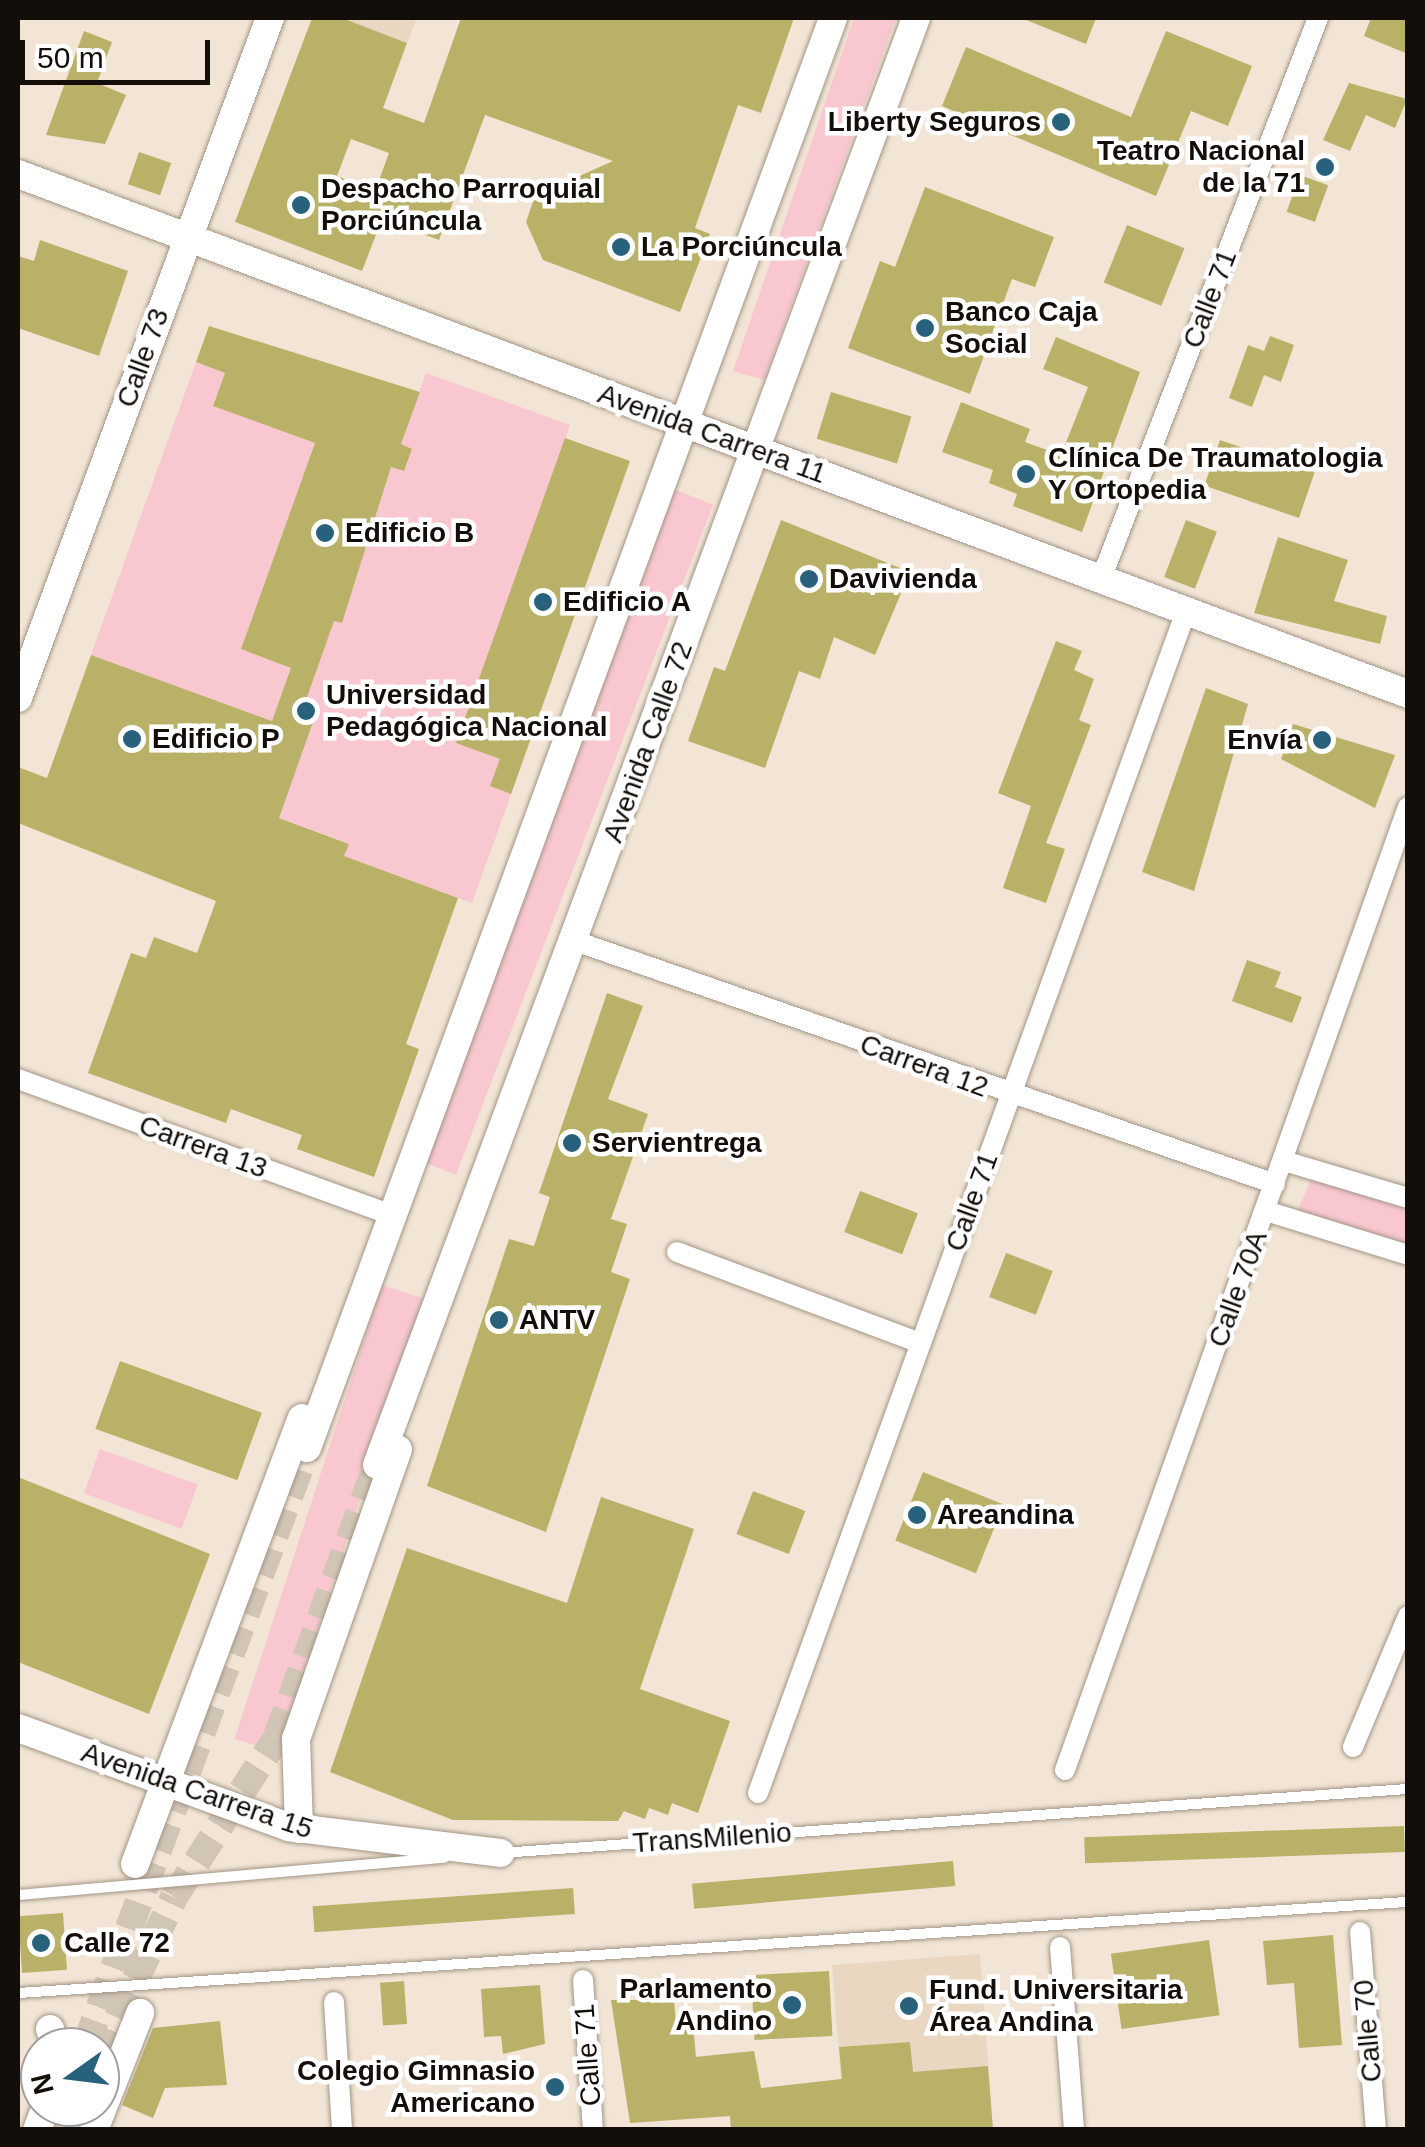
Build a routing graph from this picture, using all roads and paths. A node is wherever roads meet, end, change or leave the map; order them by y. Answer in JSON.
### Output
{"nodes":[{"id":1,"x":270,"y":18,"type":"edge"},
{"id":2,"x":833,"y":18,"type":"edge"},
{"id":3,"x":916,"y":18,"type":"edge"},
{"id":4,"x":1318,"y":18,"type":"edge"},
{"id":5,"x":18,"y":174,"type":"edge"},
{"id":6,"x":186,"y":238,"type":"junction"},
{"id":7,"x":682,"y":423,"type":"junction"},
{"id":8,"x":756,"y":450,"type":"junction"},
{"id":9,"x":1101,"y":579,"type":"junction"},
{"id":10,"x":1186,"y":611,"type":"junction"},
{"id":11,"x":1408,"y":694,"type":"edge"},
{"id":12,"x":18,"y":698,"type":"edge"},
{"id":13,"x":1408,"y":807,"type":"edge"},
{"id":14,"x":574,"y":941,"type":"junction"},
{"id":15,"x":18,"y":1079,"type":"edge"},
{"id":16,"x":1010,"y":1096,"type":"junction"},
{"id":17,"x":1284,"y":1161,"type":"junction"},
{"id":18,"x":1276,"y":1184,"type":"junction"},
{"id":19,"x":1408,"y":1198,"type":"edge"},
{"id":20,"x":1266,"y":1212,"type":"junction"},
{"id":21,"x":389,"y":1214,"type":"junction"},
{"id":22,"x":464,"y":1241,"type":"junction"},
{"id":23,"x":676,"y":1252,"type":"dead end"},
{"id":24,"x":1408,"y":1255,"type":"edge"},
{"id":25,"x":921,"y":1343,"type":"junction"},
{"id":26,"x":307,"y":1448,"type":"tunnel mouth"},
{"id":27,"x":377,"y":1465,"type":"tunnel mouth"},
{"id":28,"x":1408,"y":1616,"type":"edge"},
{"id":29,"x":18,"y":1728,"type":"edge"},
{"id":30,"x":1353,"y":1747,"type":"dead end"},
{"id":31,"x":1065,"y":1770,"type":"dead end"},
{"id":32,"x":167,"y":1783,"type":"junction"},
{"id":33,"x":1408,"y":1790,"type":"edge"},
{"id":34,"x":758,"y":1793,"type":"dead end"},
{"id":35,"x":299,"y":1830,"type":"junction"},
{"id":36,"x":500,"y":1853,"type":"junction"},
{"id":37,"x":135,"y":1864,"type":"dead end"},
{"id":38,"x":18,"y":1895,"type":"edge"},
{"id":39,"x":1408,"y":1902,"type":"edge"},
{"id":40,"x":1360,"y":1932,"type":"dead end"},
{"id":41,"x":1060,"y":1948,"type":"dead end"},
{"id":42,"x":583,"y":1980,"type":"dead end"},
{"id":43,"x":18,"y":1993,"type":"edge"},
{"id":44,"x":334,"y":2002,"type":"dead end"},
{"id":45,"x":140,"y":2013,"type":"dead end"},
{"id":46,"x":94,"y":2130,"type":"edge"},
{"id":47,"x":342,"y":2130,"type":"edge"},
{"id":48,"x":593,"y":2130,"type":"edge"},
{"id":49,"x":1074,"y":2130,"type":"edge"},
{"id":50,"x":1376,"y":2130,"type":"edge"}],
"edges":[{"from":1,"to":6,"type":"main road","name":"Calle 73"},
{"from":2,"to":7,"type":"main road"},
{"from":3,"to":8,"type":"main road","name":"Avenida Calle 72"},
{"from":4,"to":9,"type":"street","name":"Calle 71"},
{"from":5,"to":6,"type":"main road","name":"Avenida Carrera 11"},
{"from":6,"to":7,"type":"main road","name":"Avenida Carrera 11"},
{"from":6,"to":12,"type":"main road","name":"Calle 73"},
{"from":7,"to":8,"type":"main road","name":"Avenida Carrera 11"},
{"from":7,"to":21,"type":"main road"},
{"from":8,"to":9,"type":"main road","name":"Avenida Carrera 11"},
{"from":8,"to":14,"type":"main road","name":"Avenida Calle 72"},
{"from":9,"to":10,"type":"main road","name":"Avenida Carrera 11"},
{"from":10,"to":11,"type":"main road","name":"Avenida Carrera 11"},
{"from":10,"to":16,"type":"street","name":"Calle 71"},
{"from":13,"to":17,"type":"street","name":"Calle 70A"},
{"from":14,"to":16,"type":"street","name":"Carrera 12"},
{"from":14,"to":22,"type":"main road","name":"Avenida Calle 72"},
{"from":15,"to":21,"type":"street","name":"Carrera 13"},
{"from":16,"to":18,"type":"street","name":"Carrera 12"},
{"from":16,"to":25,"type":"street","name":"Calle 71"},
{"from":17,"to":18,"type":"street","name":"Calle 70A"},
{"from":17,"to":19,"type":"street"},
{"from":18,"to":20,"type":"street","name":"Calle 70A"},
{"from":20,"to":24,"type":"street"},
{"from":20,"to":31,"type":"street","name":"Calle 70A"},
{"from":21,"to":26,"type":"main road"},
{"from":21,"to":32,"type":"main road"},
{"from":22,"to":27,"type":"main road","name":"Avenida Calle 72"},
{"from":22,"to":35,"type":"main road"},
{"from":23,"to":25,"type":"street"},
{"from":25,"to":34,"type":"street","name":"Calle 71"},
{"from":28,"to":30,"type":"street"},
{"from":29,"to":32,"type":"main road","name":"Avenida Carrera 15"},
{"from":32,"to":35,"type":"main road","name":"Avenida Carrera 15"},
{"from":32,"to":37,"type":"main road"},
{"from":33,"to":36,"type":"lane","name":"TransMilenio"},
{"from":35,"to":36,"type":"main road","name":"Avenida Carrera 15"},
{"from":36,"to":38,"type":"lane","name":"TransMilenio"},
{"from":39,"to":43,"type":"lane"},
{"from":40,"to":50,"type":"street","name":"Calle 70"},
{"from":41,"to":49,"type":"street"},
{"from":42,"to":48,"type":"street","name":"Calle 71"},
{"from":44,"to":47,"type":"street"},
{"from":45,"to":46,"type":"main road"}]}
